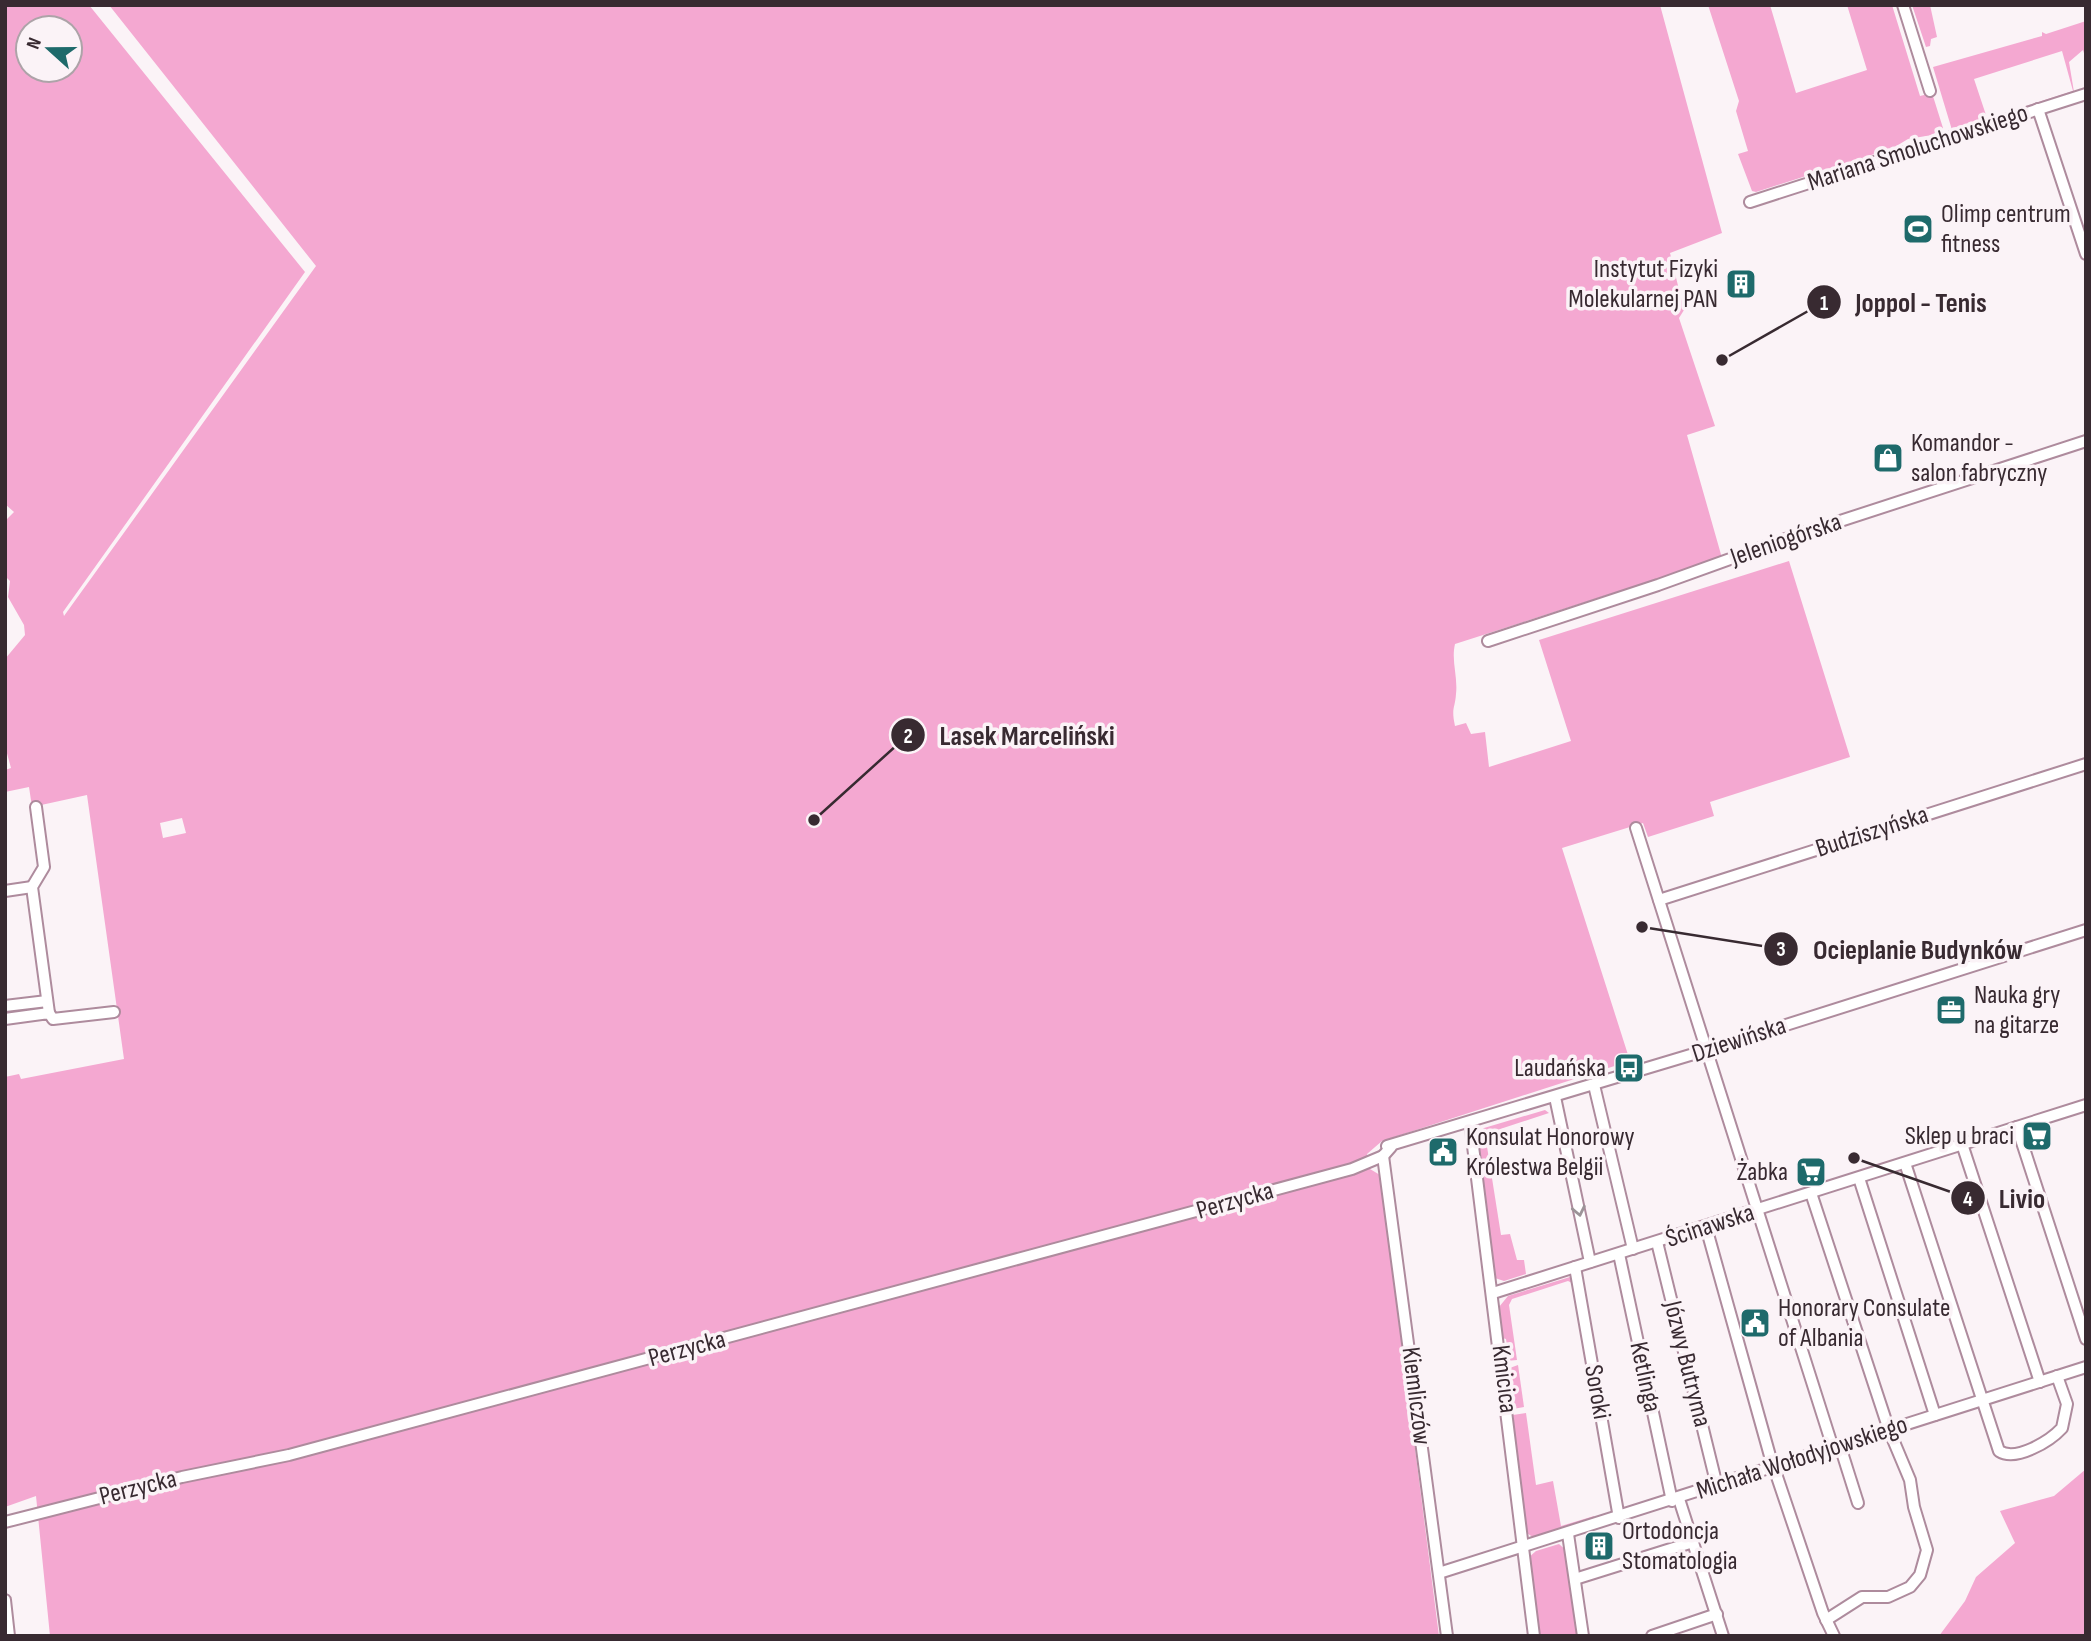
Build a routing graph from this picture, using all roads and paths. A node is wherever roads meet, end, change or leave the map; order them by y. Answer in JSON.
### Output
{"nodes":[{"id":1,"x":1903,"y":5,"type":"edge"},
{"id":2,"x":1930,"y":91,"type":"dead end"},
{"id":3,"x":2086,"y":94,"type":"edge"},
{"id":4,"x":2038,"y":109,"type":"junction"},
{"id":5,"x":1751,"y":202,"type":"dead end"},
{"id":6,"x":2086,"y":254,"type":"edge"},
{"id":7,"x":2086,"y":441,"type":"edge"},
{"id":8,"x":1488,"y":641,"type":"dead end"},
{"id":9,"x":2086,"y":764,"type":"edge"},
{"id":10,"x":36,"y":807,"type":"dead end"},
{"id":11,"x":1636,"y":828,"type":"dead end"},
{"id":12,"x":32,"y":887,"type":"junction"},
{"id":13,"x":5,"y":891,"type":"edge"},
{"id":14,"x":1659,"y":900,"type":"junction"},
{"id":15,"x":2086,"y":930,"type":"edge"},
{"id":16,"x":5,"y":1006,"type":"edge"},
{"id":17,"x":48,"y":1007,"type":"junction"},
{"id":18,"x":114,"y":1012,"type":"dead end"},
{"id":19,"x":5,"y":1019,"type":"edge"},
{"id":20,"x":1707,"y":1050,"type":"junction"},
{"id":21,"x":1594,"y":1085,"type":"junction"},
{"id":22,"x":1555,"y":1097,"type":"junction"},
{"id":23,"x":2086,"y":1105,"type":"edge"},
{"id":24,"x":1470,"y":1122,"type":"junction"},
{"id":25,"x":2017,"y":1127,"type":"junction"},
{"id":26,"x":1962,"y":1144,"type":"junction"},
{"id":27,"x":1391,"y":1147,"type":"junction"},
{"id":28,"x":1383,"y":1156,"type":"junction"},
{"id":29,"x":1366,"y":1162,"type":"junction"},
{"id":30,"x":1905,"y":1163,"type":"junction"},
{"id":31,"x":1859,"y":1178,"type":"junction"},
{"id":32,"x":1811,"y":1194,"type":"junction"},
{"id":33,"x":1757,"y":1211,"type":"junction"},
{"id":34,"x":1706,"y":1227,"type":"junction"},
{"id":35,"x":1657,"y":1242,"type":"junction"},
{"id":36,"x":1633,"y":1250,"type":"junction"},
{"id":37,"x":1619,"y":1254,"type":"junction"},
{"id":38,"x":1590,"y":1262,"type":"junction"},
{"id":39,"x":1575,"y":1267,"type":"junction"},
{"id":40,"x":1493,"y":1293,"type":"junction"},
{"id":41,"x":2086,"y":1339,"type":"edge"},
{"id":42,"x":2086,"y":1367,"type":"edge"},
{"id":43,"x":2057,"y":1376,"type":"junction"},
{"id":44,"x":2040,"y":1382,"type":"junction"},
{"id":45,"x":1981,"y":1401,"type":"junction"},
{"id":46,"x":1935,"y":1415,"type":"junction"},
{"id":47,"x":1889,"y":1430,"type":"junction"},
{"id":48,"x":1837,"y":1447,"type":"junction"},
{"id":49,"x":1775,"y":1468,"type":"junction"},
{"id":50,"x":1717,"y":1486,"type":"junction"},
{"id":51,"x":1675,"y":1500,"type":"junction"},
{"id":52,"x":1858,"y":1503,"type":"dead end"},
{"id":53,"x":1619,"y":1518,"type":"junction"},
{"id":54,"x":5,"y":1522,"type":"edge"},
{"id":55,"x":1568,"y":1534,"type":"junction"},
{"id":56,"x":1693,"y":1542,"type":"junction"},
{"id":57,"x":1522,"y":1548,"type":"junction"},
{"id":58,"x":1438,"y":1573,"type":"junction"},
{"id":59,"x":1575,"y":1578,"type":"junction"},
{"id":60,"x":5,"y":1600,"type":"edge"},
{"id":61,"x":1717,"y":1614,"type":"junction"},
{"id":62,"x":1826,"y":1620,"type":"junction"},
{"id":63,"x":9,"y":1636,"type":"edge"},
{"id":64,"x":1447,"y":1636,"type":"edge"},
{"id":65,"x":1534,"y":1636,"type":"edge"},
{"id":66,"x":1583,"y":1636,"type":"edge"},
{"id":67,"x":1652,"y":1636,"type":"edge"},
{"id":68,"x":1723,"y":1636,"type":"edge"},
{"id":69,"x":1834,"y":1636,"type":"edge"}],
"edges":[{"from":1,"to":2,"type":"street"},
{"from":3,"to":4,"type":"street","name":"Mariana Smoluchowskiego"},
{"from":4,"to":5,"type":"street","name":"Mariana Smoluchowskiego"},
{"from":4,"to":6,"type":"street"},
{"from":7,"to":8,"type":"street","name":"Jeleniogórska"},
{"from":9,"to":14,"type":"street","name":"Budziszyńska"},
{"from":10,"to":12,"type":"street"},
{"from":11,"to":14,"type":"street"},
{"from":12,"to":13,"type":"street"},
{"from":12,"to":17,"type":"street"},
{"from":14,"to":20,"type":"street"},
{"from":15,"to":20,"type":"street","name":"Dziewińska"},
{"from":16,"to":17,"type":"street"},
{"from":17,"to":18,"type":"street"},
{"from":17,"to":19,"type":"street"},
{"from":20,"to":21,"type":"street","name":"Dziewińska"},
{"from":20,"to":33,"type":"street"},
{"from":21,"to":22,"type":"street","name":"Dziewińska"},
{"from":21,"to":36,"type":"street"},
{"from":22,"to":24,"type":"street","name":"Dziewińska"},
{"from":22,"to":38,"type":"street","one_way":true},
{"from":23,"to":25,"type":"street","name":"Ścinawska"},
{"from":24,"to":27,"type":"street","name":"Dziewińska"},
{"from":24,"to":40,"type":"street","name":"Kmicica"},
{"from":25,"to":26,"type":"street","name":"Ścinawska"},
{"from":25,"to":41,"type":"street"},
{"from":26,"to":30,"type":"street","name":"Ścinawska"},
{"from":26,"to":44,"type":"street"},
{"from":27,"to":28,"type":"street"},
{"from":27,"to":29,"type":"street","name":"Dziewińska"},
{"from":28,"to":29,"type":"street"},
{"from":28,"to":58,"type":"street","name":"Kiemliczów"},
{"from":29,"to":54,"type":"street","name":"Perzycka"},
{"from":30,"to":31,"type":"street","name":"Ścinawska"},
{"from":30,"to":45,"type":"street"},
{"from":31,"to":32,"type":"street","name":"Ścinawska"},
{"from":31,"to":46,"type":"street"},
{"from":32,"to":33,"type":"street","name":"Ścinawska"},
{"from":32,"to":47,"type":"street"},
{"from":33,"to":34,"type":"street","name":"Ścinawska"},
{"from":33,"to":48,"type":"street"},
{"from":34,"to":35,"type":"street","name":"Ścinawska"},
{"from":34,"to":49,"type":"street"},
{"from":35,"to":36,"type":"street","name":"Ścinawska"},
{"from":35,"to":50,"type":"street","name":"Józwy Butryma"},
{"from":36,"to":37,"type":"street","name":"Ścinawska"},
{"from":37,"to":38,"type":"street","name":"Ścinawska"},
{"from":37,"to":51,"type":"street","name":"Ketlinga"},
{"from":38,"to":39,"type":"street","name":"Ścinawska"},
{"from":39,"to":40,"type":"street","name":"Ścinawska"},
{"from":39,"to":53,"type":"street","name":"Soroki"},
{"from":40,"to":57,"type":"street","name":"Kmicica"},
{"from":42,"to":43,"type":"street","name":"Michała Wołodyjowskiego"},
{"from":43,"to":44,"type":"street","name":"Michała Wołodyjowskiego"},
{"from":43,"to":45,"type":"street"},
{"from":44,"to":45,"type":"street","name":"Michała Wołodyjowskiego"},
{"from":45,"to":46,"type":"street","name":"Michała Wołodyjowskiego"},
{"from":46,"to":47,"type":"street","name":"Michała Wołodyjowskiego"},
{"from":47,"to":48,"type":"street","name":"Michała Wołodyjowskiego"},
{"from":47,"to":62,"type":"street"},
{"from":48,"to":49,"type":"street","name":"Michała Wołodyjowskiego"},
{"from":48,"to":52,"type":"street"},
{"from":49,"to":50,"type":"street","name":"Michała Wołodyjowskiego"},
{"from":49,"to":62,"type":"street"},
{"from":50,"to":51,"type":"street","name":"Michała Wołodyjowskiego"},
{"from":51,"to":53,"type":"street","name":"Michała Wołodyjowskiego"},
{"from":51,"to":56,"type":"street","name":"Ketlinga"},
{"from":53,"to":55,"type":"street","name":"Michała Wołodyjowskiego"},
{"from":55,"to":57,"type":"street","name":"Michała Wołodyjowskiego"},
{"from":55,"to":59,"type":"street"},
{"from":56,"to":59,"type":"street"},
{"from":56,"to":61,"type":"street","name":"Ketlinga"},
{"from":57,"to":58,"type":"street","name":"Michała Wołodyjowskiego"},
{"from":57,"to":65,"type":"street","name":"Kmicica"},
{"from":58,"to":64,"type":"street","name":"Kiemliczów"},
{"from":59,"to":66,"type":"street"},
{"from":60,"to":63,"type":"street"},
{"from":61,"to":67,"type":"street"},
{"from":61,"to":68,"type":"street","name":"Ketlinga"},
{"from":62,"to":69,"type":"street"}]}
